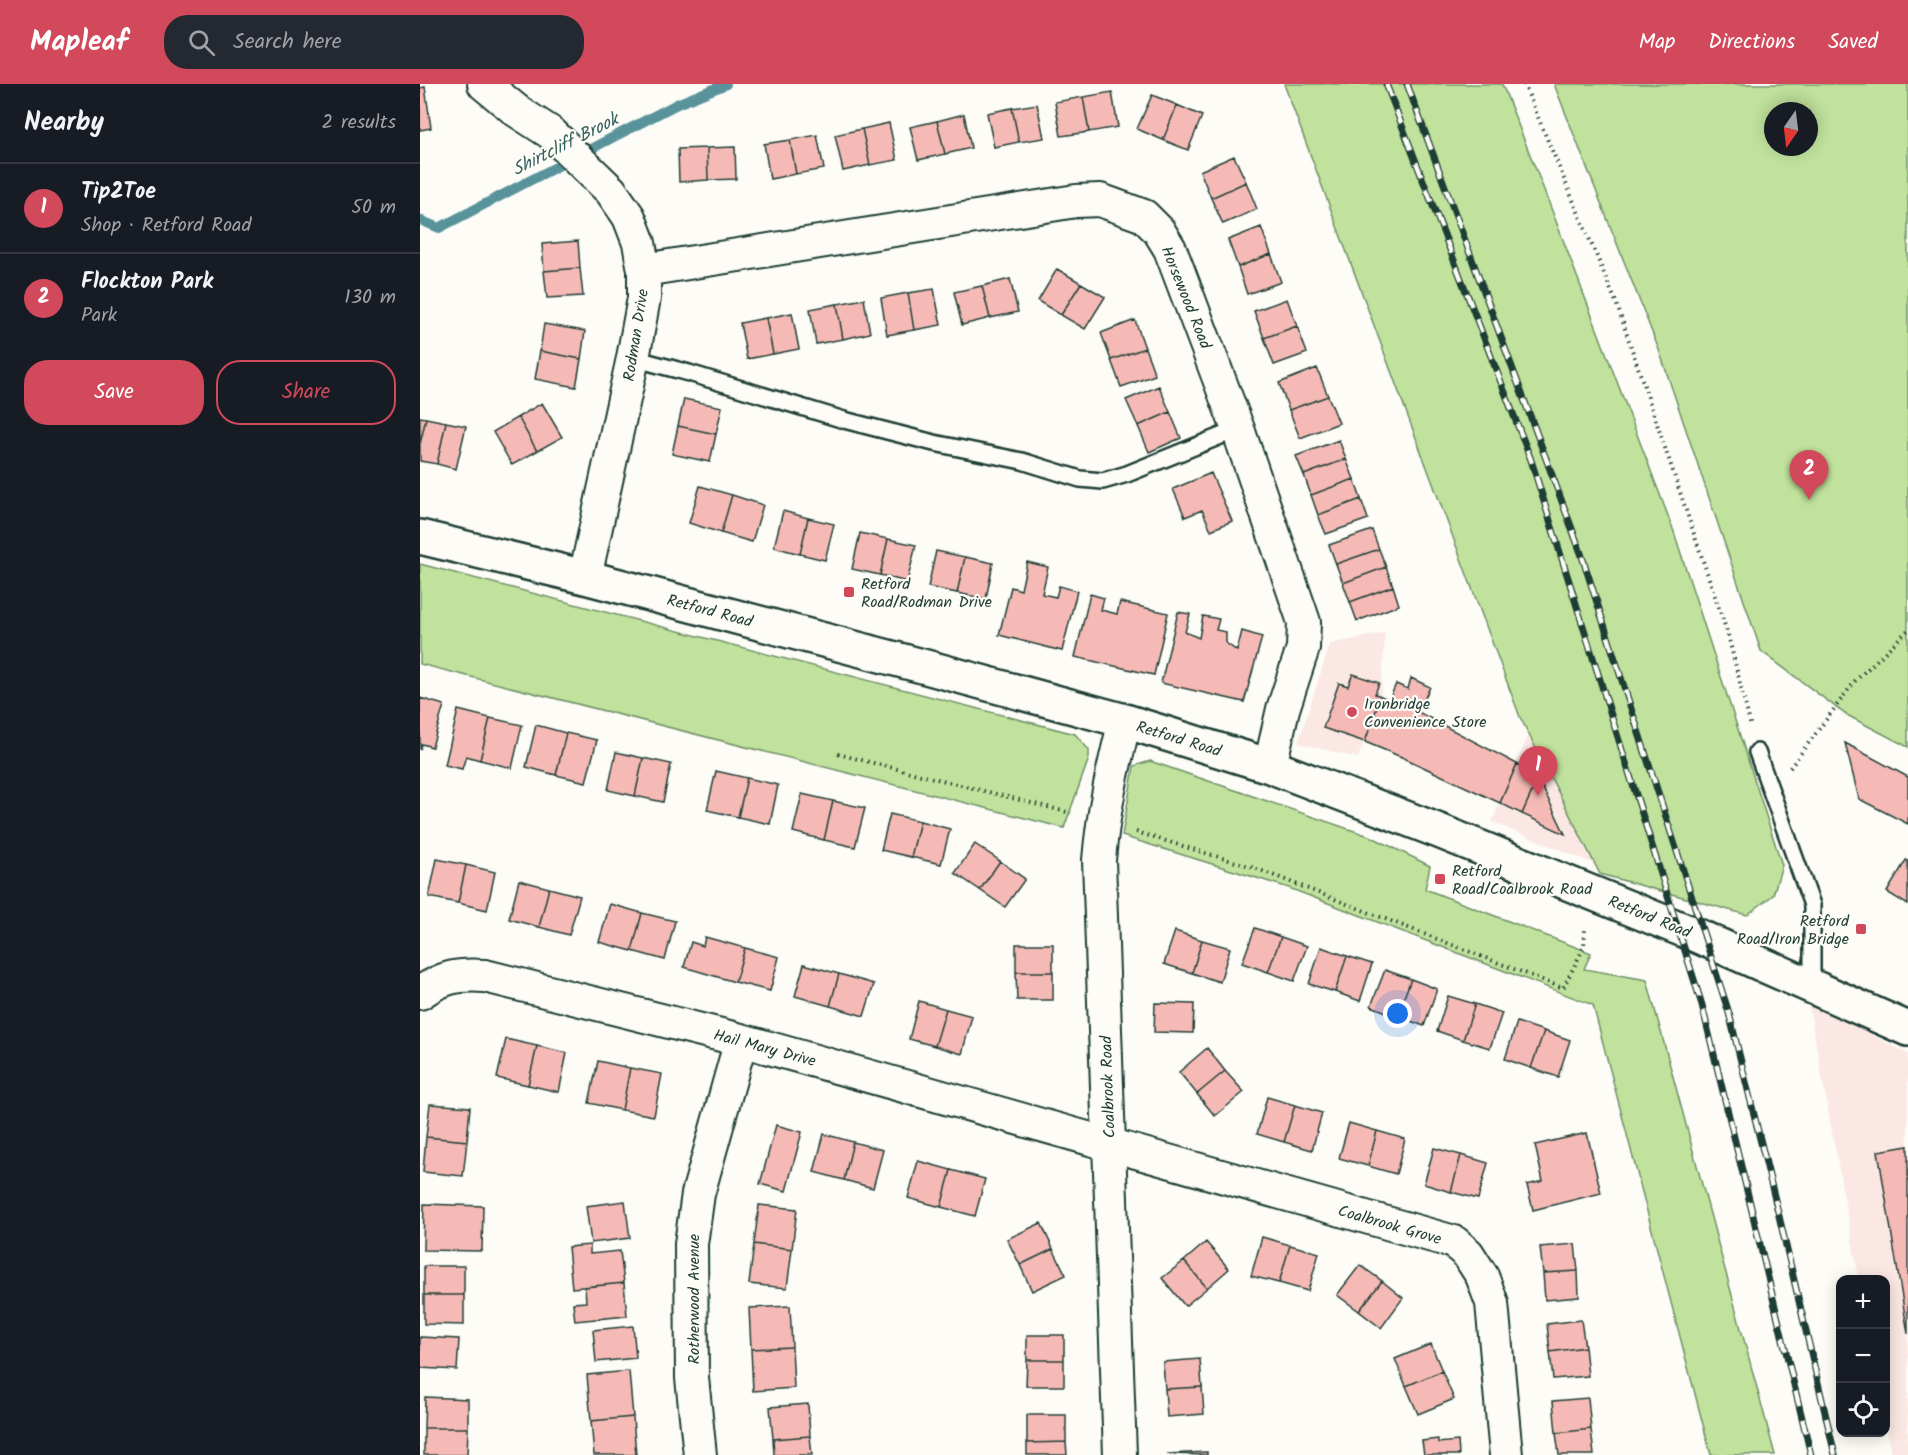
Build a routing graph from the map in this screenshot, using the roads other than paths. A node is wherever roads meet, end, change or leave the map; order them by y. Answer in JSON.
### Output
{"nodes":[{"id":1,"x":484,"y":84,"type":"edge"},
{"id":2,"x":644,"y":270,"type":"junction"},
{"id":3,"x":633,"y":358,"type":"junction"},
{"id":4,"x":1238,"y":429,"type":"junction"},
{"id":5,"x":420,"y":537,"type":"edge"},
{"id":6,"x":585,"y":577,"type":"junction"},
{"id":7,"x":1125,"y":721,"type":"junction"},
{"id":8,"x":1757,"y":752,"type":"road end"},
{"id":9,"x":1270,"y":766,"type":"junction"},
{"id":10,"x":1812,"y":985,"type":"junction"},
{"id":11,"x":420,"y":993,"type":"edge"},
{"id":12,"x":1908,"y":1029,"type":"edge"},
{"id":13,"x":741,"y":1040,"type":"junction"},
{"id":14,"x":1110,"y":1145,"type":"junction"},
{"id":15,"x":700,"y":1455,"type":"edge"},
{"id":16,"x":1120,"y":1455,"type":"edge"},
{"id":17,"x":1506,"y":1455,"type":"edge"}],
"edges":[{"from":1,"to":2,"type":"street","name":"Rodman Drive"},
{"from":2,"to":3,"type":"street","name":"Rodman Drive"},
{"from":2,"to":4,"type":"street","name":"Horsewood Road"},
{"from":3,"to":4,"type":"lane"},
{"from":3,"to":6,"type":"street","name":"Rodman Drive"},
{"from":4,"to":9,"type":"street","name":"Horsewood Road"},
{"from":5,"to":6,"type":"main road","name":"Retford Road"},
{"from":6,"to":7,"type":"main road","name":"Retford Road"},
{"from":7,"to":9,"type":"main road","name":"Retford Road"},
{"from":7,"to":14,"type":"street","name":"Coalbrook Road"},
{"from":8,"to":10,"type":"lane"},
{"from":9,"to":10,"type":"main road","name":"Retford Road"},
{"from":10,"to":12,"type":"main road","name":"Retford Road"},
{"from":11,"to":13,"type":"street","name":"Hail Mary Drive"},
{"from":13,"to":14,"type":"street","name":"Hail Mary Drive"},
{"from":13,"to":15,"type":"street","name":"Rotherwood Avenue"},
{"from":14,"to":16,"type":"street","name":"Coalbrook Road"},
{"from":14,"to":17,"type":"street","name":"Coalbrook Grove"}]}
